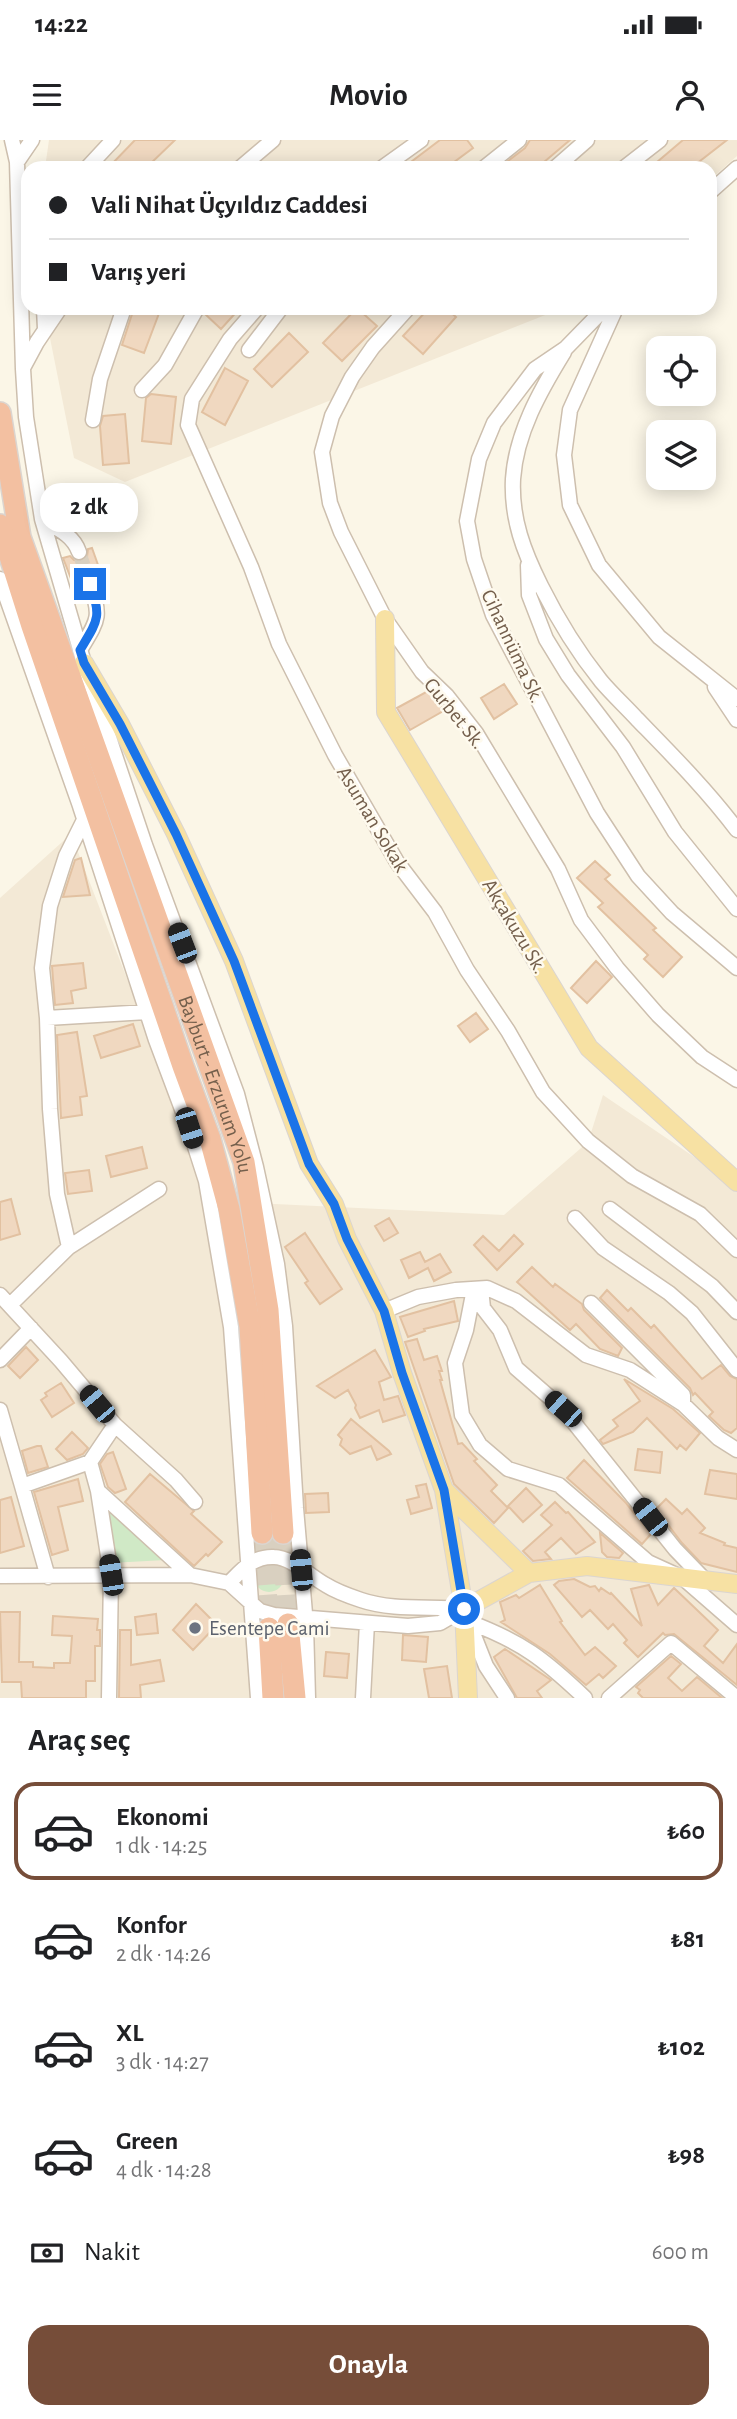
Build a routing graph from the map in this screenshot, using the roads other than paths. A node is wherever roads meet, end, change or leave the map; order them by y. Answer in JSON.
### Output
{"nodes":[{"id":1,"x":12,"y":140,"type":"edge"},
{"id":2,"x":32,"y":140,"type":"edge"},
{"id":3,"x":113,"y":140,"type":"edge"},
{"id":4,"x":273,"y":140,"type":"edge"},
{"id":5,"x":421,"y":140,"type":"edge"},
{"id":6,"x":519,"y":140,"type":"edge"},
{"id":7,"x":587,"y":140,"type":"edge"},
{"id":8,"x":660,"y":140,"type":"edge"},
{"id":9,"x":94,"y":161,"type":"edge"},
{"id":10,"x":248,"y":161,"type":"edge"},
{"id":11,"x":392,"y":161,"type":"edge"},
{"id":12,"x":493,"y":161,"type":"edge"},
{"id":13,"x":563,"y":161,"type":"edge"},
{"id":14,"x":633,"y":161,"type":"edge"},
{"id":15,"x":17,"y":162,"type":"junction"},
{"id":16,"x":737,"y":168,"type":"edge"},
{"id":17,"x":717,"y":186,"type":"edge"},
{"id":18,"x":21,"y":300,"type":"edge"},
{"id":19,"x":21,"y":315,"type":"edge"},
{"id":20,"x":44,"y":315,"type":"edge"},
{"id":21,"x":55,"y":315,"type":"edge"},
{"id":22,"x":122,"y":315,"type":"edge"},
{"id":23,"x":193,"y":315,"type":"edge"},
{"id":24,"x":251,"y":315,"type":"edge"},
{"id":25,"x":276,"y":315,"type":"edge"},
{"id":26,"x":402,"y":315,"type":"edge"},
{"id":27,"x":598,"y":315,"type":"edge"},
{"id":28,"x":613,"y":315,"type":"edge"},
{"id":29,"x":45,"y":330,"type":"junction"},
{"id":30,"x":566,"y":348,"type":"junction"},
{"id":31,"x":249,"y":350,"type":"dead end"},
{"id":32,"x":23,"y":369,"type":"junction"},
{"id":33,"x":142,"y":390,"type":"dead end"},
{"id":34,"x":0,"y":413,"type":"edge"},
{"id":35,"x":93,"y":420,"type":"dead end"},
{"id":36,"x":43,"y":520,"type":"junction"},
{"id":37,"x":0,"y":526,"type":"edge"},
{"id":38,"x":79,"y":552,"type":"tunnel mouth"},
{"id":39,"x":528,"y":560,"type":"junction"},
{"id":40,"x":0,"y":579,"type":"edge"},
{"id":41,"x":90,"y":584,"type":"tunnel mouth"},
{"id":42,"x":3,"y":595,"type":"edge"},
{"id":43,"x":385,"y":619,"type":"junction"},
{"id":44,"x":82,"y":656,"type":"junction"},
{"id":45,"x":709,"y":677,"type":"junction"},
{"id":46,"x":737,"y":699,"type":"edge"},
{"id":47,"x":737,"y":720,"type":"edge"},
{"id":48,"x":84,"y":820,"type":"junction"},
{"id":49,"x":737,"y":830,"type":"edge"},
{"id":50,"x":737,"y":909,"type":"edge"},
{"id":51,"x":737,"y":968,"type":"edge"},
{"id":52,"x":146,"y":1012,"type":"junction"},
{"id":53,"x":47,"y":1018,"type":"junction"},
{"id":54,"x":737,"y":1080,"type":"edge"},
{"id":55,"x":737,"y":1182,"type":"edge"},
{"id":56,"x":159,"y":1189,"type":"dead end"},
{"id":57,"x":610,"y":1209,"type":"dead end"},
{"id":58,"x":575,"y":1218,"type":"dead end"},
{"id":59,"x":69,"y":1247,"type":"junction"},
{"id":60,"x":737,"y":1250,"type":"edge"},
{"id":61,"x":478,"y":1289,"type":"junction"},
{"id":62,"x":5,"y":1300,"type":"edge"},
{"id":63,"x":591,"y":1303,"type":"dead end"},
{"id":64,"x":384,"y":1311,"type":"junction"},
{"id":65,"x":737,"y":1312,"type":"edge"},
{"id":66,"x":31,"y":1328,"type":"junction"},
{"id":67,"x":0,"y":1360,"type":"edge"},
{"id":68,"x":737,"y":1370,"type":"edge"},
{"id":69,"x":682,"y":1404,"type":"junction"},
{"id":70,"x":0,"y":1410,"type":"edge"},
{"id":71,"x":115,"y":1425,"type":"junction"},
{"id":72,"x":734,"y":1445,"type":"edge"},
{"id":73,"x":90,"y":1462,"type":"junction"},
{"id":74,"x":22,"y":1486,"type":"junction"},
{"id":75,"x":444,"y":1490,"type":"junction"},
{"id":76,"x":98,"y":1491,"type":"junction"},
{"id":77,"x":195,"y":1502,"type":"dead end"},
{"id":78,"x":248,"y":1563,"type":"junction"},
{"id":79,"x":301,"y":1570,"type":"junction"},
{"id":80,"x":529,"y":1573,"type":"junction"},
{"id":81,"x":111,"y":1575,"type":"junction"},
{"id":82,"x":190,"y":1575,"type":"junction"},
{"id":83,"x":0,"y":1576,"type":"edge"},
{"id":84,"x":48,"y":1577,"type":"junction"},
{"id":85,"x":683,"y":1578,"type":"junction"},
{"id":86,"x":704,"y":1579,"type":"junction"},
{"id":87,"x":229,"y":1583,"type":"junction"},
{"id":88,"x":737,"y":1584,"type":"edge"},
{"id":89,"x":251,"y":1603,"type":"junction"},
{"id":90,"x":466,"y":1616,"type":"junction"},
{"id":91,"x":287,"y":1623,"type":"junction"},
{"id":92,"x":367,"y":1623,"type":"junction"},
{"id":93,"x":737,"y":1625,"type":"edge"},
{"id":94,"x":109,"y":1698,"type":"edge"},
{"id":95,"x":258,"y":1698,"type":"edge"},
{"id":96,"x":273,"y":1698,"type":"edge"},
{"id":97,"x":295,"y":1698,"type":"edge"},
{"id":98,"x":308,"y":1698,"type":"edge"},
{"id":99,"x":363,"y":1698,"type":"edge"},
{"id":100,"x":468,"y":1698,"type":"edge"},
{"id":101,"x":507,"y":1698,"type":"edge"},
{"id":102,"x":584,"y":1698,"type":"edge"},
{"id":103,"x":610,"y":1698,"type":"edge"},
{"id":104,"x":737,"y":1698,"type":"edge"}],
"edges":[{"from":1,"to":15,"type":"street"},
{"from":2,"to":15,"type":"street"},
{"from":3,"to":9,"type":"street"},
{"from":4,"to":10,"type":"street"},
{"from":5,"to":11,"type":"street"},
{"from":6,"to":12,"type":"street"},
{"from":7,"to":13,"type":"street"},
{"from":8,"to":14,"type":"street"},
{"from":15,"to":18,"type":"street"},
{"from":16,"to":17,"type":"street"},
{"from":19,"to":32,"type":"street"},
{"from":20,"to":29,"type":"street"},
{"from":21,"to":29,"type":"street"},
{"from":22,"to":35,"type":"street"},
{"from":23,"to":33,"type":"street"},
{"from":24,"to":60,"type":"street","name":"Asuman Sokak"},
{"from":25,"to":31,"type":"street"},
{"from":26,"to":43,"type":"street","name":"Gurbet Sk."},
{"from":27,"to":30,"type":"street","name":"Cihannüma Sk."},
{"from":28,"to":45,"type":"street"},
{"from":29,"to":32,"type":"street"},
{"from":30,"to":39,"type":"street"},
{"from":30,"to":51,"type":"street","name":"Cihannüma Sk."},
{"from":32,"to":36,"type":"street"},
{"from":34,"to":37,"type":"highway","name":"Bayburt - Erzurum Yolu"},
{"from":36,"to":38,"type":"street"},
{"from":36,"to":44,"type":"street"},
{"from":39,"to":49,"type":"street"},
{"from":39,"to":50,"type":"street"},
{"from":40,"to":42,"type":"street"},
{"from":41,"to":44,"type":"street"},
{"from":42,"to":48,"type":"street"},
{"from":43,"to":54,"type":"street","name":"Gurbet Sk."},
{"from":43,"to":55,"type":"main road","name":"Akçakuzu Sk."},
{"from":44,"to":64,"type":"main road"},
{"from":44,"to":79,"type":"street"},
{"from":45,"to":46,"type":"street"},
{"from":45,"to":47,"type":"street"},
{"from":48,"to":52,"type":"street"},
{"from":48,"to":53,"type":"street"},
{"from":52,"to":53,"type":"street"},
{"from":52,"to":78,"type":"street"},
{"from":53,"to":59,"type":"street"},
{"from":56,"to":59,"type":"street"},
{"from":57,"to":65,"type":"street"},
{"from":58,"to":68,"type":"street"},
{"from":59,"to":62,"type":"street"},
{"from":61,"to":64,"type":"street"},
{"from":61,"to":69,"type":"street"},
{"from":61,"to":85,"type":"street"},
{"from":61,"to":86,"type":"street"},
{"from":62,"to":66,"type":"street"},
{"from":63,"to":69,"type":"street"},
{"from":64,"to":75,"type":"main road"},
{"from":66,"to":67,"type":"street"},
{"from":66,"to":71,"type":"street"},
{"from":69,"to":72,"type":"street"},
{"from":70,"to":74,"type":"street"},
{"from":71,"to":73,"type":"street"},
{"from":71,"to":77,"type":"street"},
{"from":73,"to":74,"type":"street"},
{"from":73,"to":76,"type":"street"},
{"from":74,"to":84,"type":"street"},
{"from":75,"to":80,"type":"main road"},
{"from":75,"to":90,"type":"main road"},
{"from":76,"to":81,"type":"street"},
{"from":76,"to":82,"type":"street"},
{"from":78,"to":79,"type":"street"},
{"from":78,"to":87,"type":"street"},
{"from":78,"to":89,"type":"street"},
{"from":79,"to":90,"type":"street"},
{"from":79,"to":91,"type":"street"},
{"from":80,"to":85,"type":"main road"},
{"from":80,"to":90,"type":"main road"},
{"from":81,"to":82,"type":"street"},
{"from":81,"to":84,"type":"street"},
{"from":81,"to":94,"type":"street"},
{"from":82,"to":87,"type":"street"},
{"from":83,"to":84,"type":"street"},
{"from":85,"to":86,"type":"main road"},
{"from":85,"to":93,"type":"street"},
{"from":86,"to":88,"type":"main road"},
{"from":87,"to":89,"type":"street"},
{"from":89,"to":91,"type":"street"},
{"from":89,"to":95,"type":"street"},
{"from":90,"to":92,"type":"street"},
{"from":90,"to":100,"type":"main road"},
{"from":90,"to":101,"type":"street"},
{"from":90,"to":102,"type":"street"},
{"from":91,"to":92,"type":"street"},
{"from":91,"to":96,"type":"highway"},
{"from":91,"to":97,"type":"highway"},
{"from":91,"to":98,"type":"street"},
{"from":92,"to":99,"type":"street"},
{"from":103,"to":104,"type":"street"}]}
